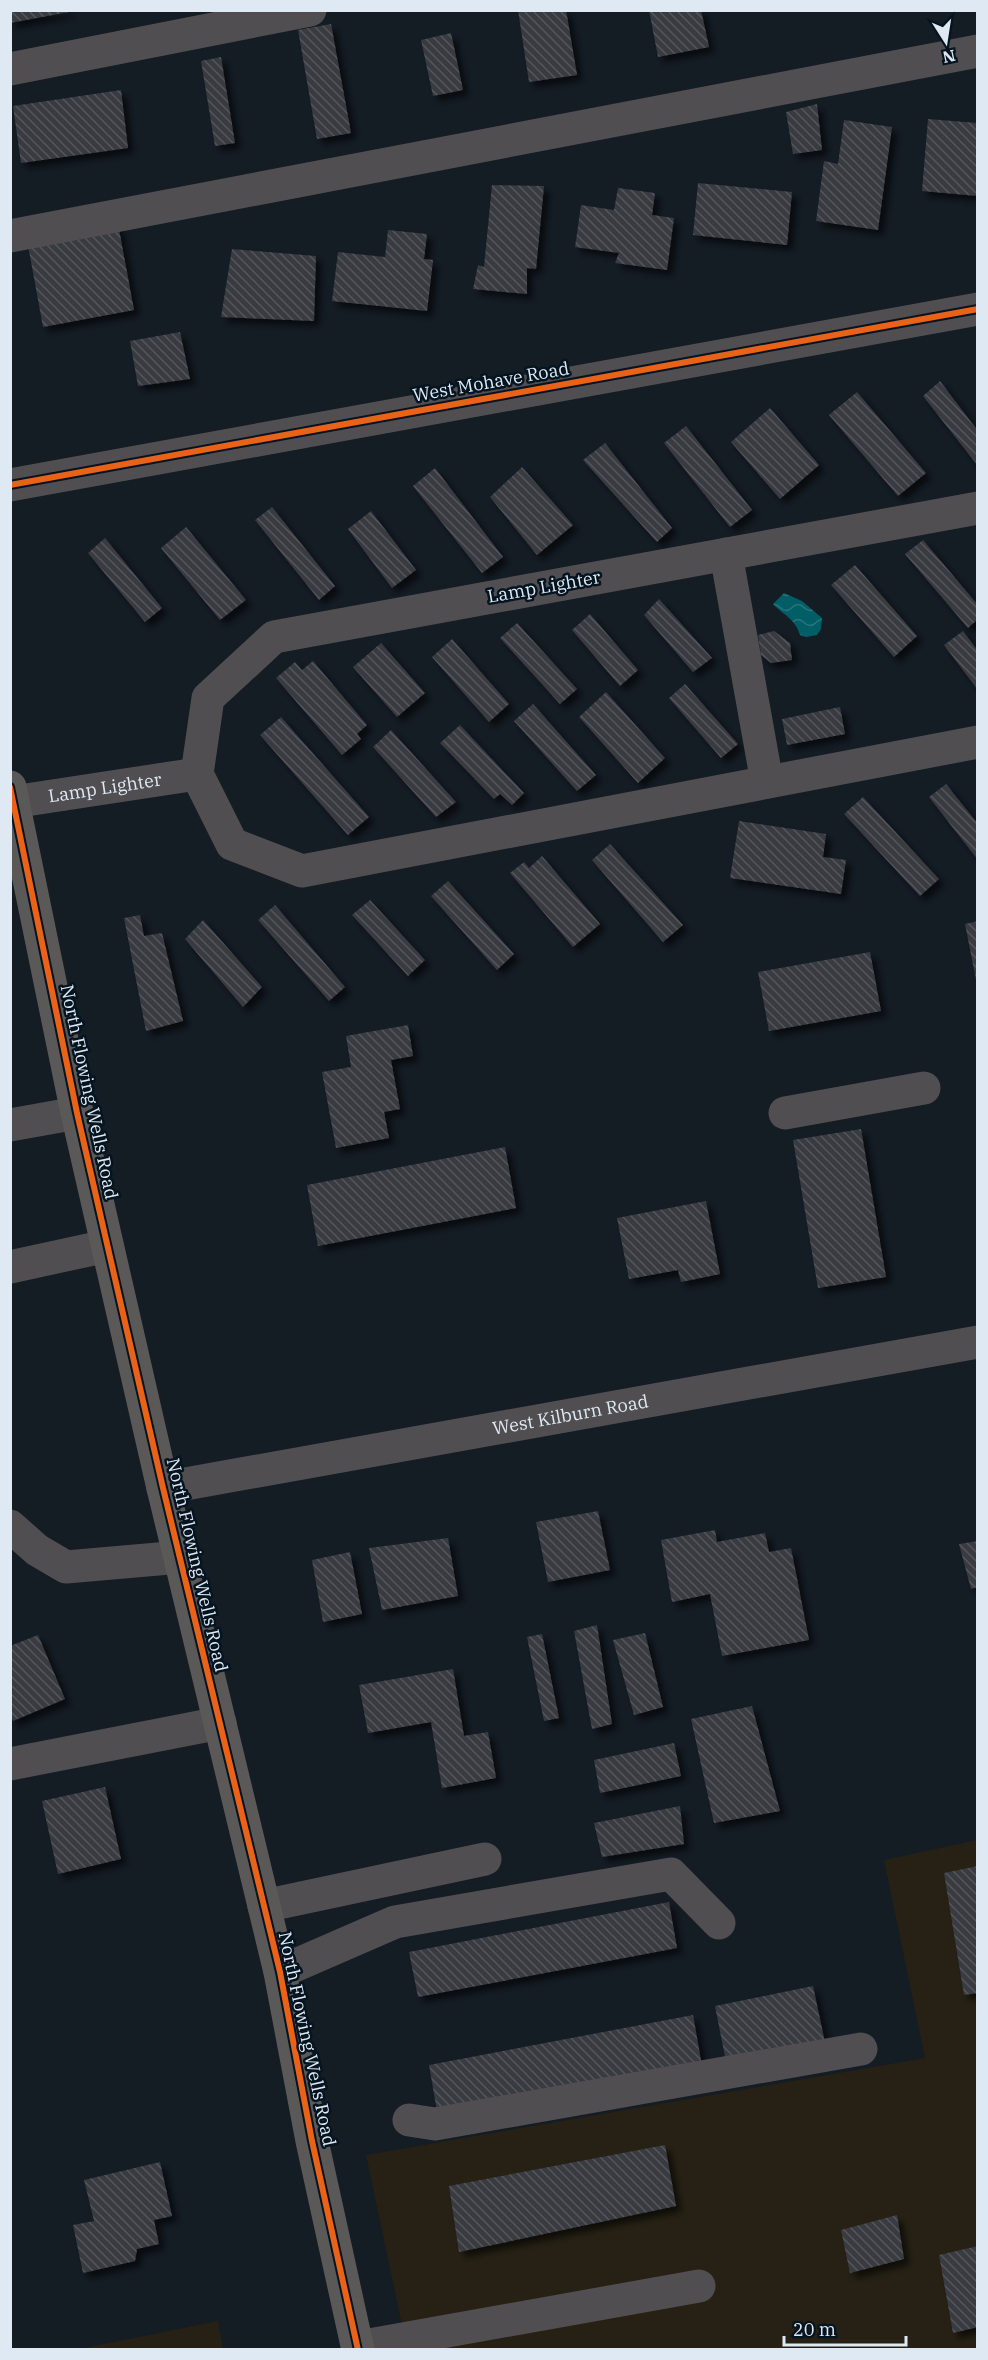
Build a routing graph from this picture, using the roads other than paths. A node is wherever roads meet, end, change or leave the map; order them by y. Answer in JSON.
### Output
{"nodes":[{"id":1,"x":310,"y":10,"type":"edge"},
{"id":2,"x":978,"y":51,"type":"edge"},
{"id":3,"x":10,"y":69,"type":"edge"},
{"id":4,"x":10,"y":236,"type":"edge"},
{"id":5,"x":978,"y":309,"type":"edge"},
{"id":6,"x":10,"y":485,"type":"edge"},
{"id":7,"x":978,"y":508,"type":"edge"},
{"id":8,"x":726,"y":554,"type":"junction"},
{"id":9,"x":978,"y":742,"type":"edge"},
{"id":10,"x":197,"y":774,"type":"junction"},
{"id":11,"x":767,"y":782,"type":"junction"},
{"id":12,"x":12,"y":795,"type":"edge"},
{"id":13,"x":16,"y":852,"type":"edge"},
{"id":14,"x":924,"y":1088,"type":"dead end"},
{"id":15,"x":77,"y":1113,"type":"junction"},
{"id":16,"x":784,"y":1113,"type":"dead end"},
{"id":17,"x":10,"y":1125,"type":"edge"},
{"id":18,"x":107,"y":1246,"type":"junction"},
{"id":19,"x":10,"y":1267,"type":"edge"},
{"id":20,"x":978,"y":1342,"type":"edge"},
{"id":21,"x":163,"y":1488,"type":"junction"},
{"id":22,"x":10,"y":1526,"type":"edge"},
{"id":23,"x":181,"y":1557,"type":"junction"},
{"id":24,"x":220,"y":1723,"type":"junction"},
{"id":25,"x":10,"y":1764,"type":"edge"},
{"id":26,"x":485,"y":1859,"type":"dead end"},
{"id":27,"x":264,"y":1906,"type":"junction"},
{"id":28,"x":718,"y":1923,"type":"dead end"},
{"id":29,"x":280,"y":1972,"type":"junction"},
{"id":30,"x":861,"y":2049,"type":"dead end"},
{"id":31,"x":409,"y":2120,"type":"dead end"},
{"id":32,"x":699,"y":2286,"type":"dead end"},
{"id":33,"x":358,"y":2348,"type":"edge"}],
"edges":[{"from":1,"to":3,"type":"street"},
{"from":2,"to":4,"type":"street"},
{"from":5,"to":6,"type":"street","name":"West Mohave Road"},
{"from":7,"to":8,"type":"street","name":"Lamp Lighter"},
{"from":8,"to":10,"type":"street","name":"Lamp Lighter"},
{"from":8,"to":11,"type":"street"},
{"from":9,"to":11,"type":"street"},
{"from":10,"to":11,"type":"street"},
{"from":10,"to":12,"type":"street","name":"Lamp Lighter"},
{"from":12,"to":13,"type":"main road","name":"North Flowing Wells Road"},
{"from":13,"to":15,"type":"main road","name":"North Flowing Wells Road"},
{"from":14,"to":16,"type":"street"},
{"from":15,"to":17,"type":"street"},
{"from":15,"to":18,"type":"main road","name":"North Flowing Wells Road"},
{"from":18,"to":19,"type":"street"},
{"from":18,"to":21,"type":"main road","name":"North Flowing Wells Road"},
{"from":20,"to":21,"type":"street","name":"West Kilburn Road"},
{"from":21,"to":23,"type":"main road","name":"North Flowing Wells Road"},
{"from":22,"to":23,"type":"street"},
{"from":23,"to":24,"type":"main road","name":"North Flowing Wells Road"},
{"from":24,"to":25,"type":"street"},
{"from":24,"to":27,"type":"main road","name":"North Flowing Wells Road"},
{"from":26,"to":27,"type":"street"},
{"from":27,"to":29,"type":"main road","name":"North Flowing Wells Road"},
{"from":28,"to":29,"type":"street"},
{"from":29,"to":33,"type":"main road","name":"North Flowing Wells Road"},
{"from":30,"to":31,"type":"street"},
{"from":32,"to":33,"type":"street"}]}
